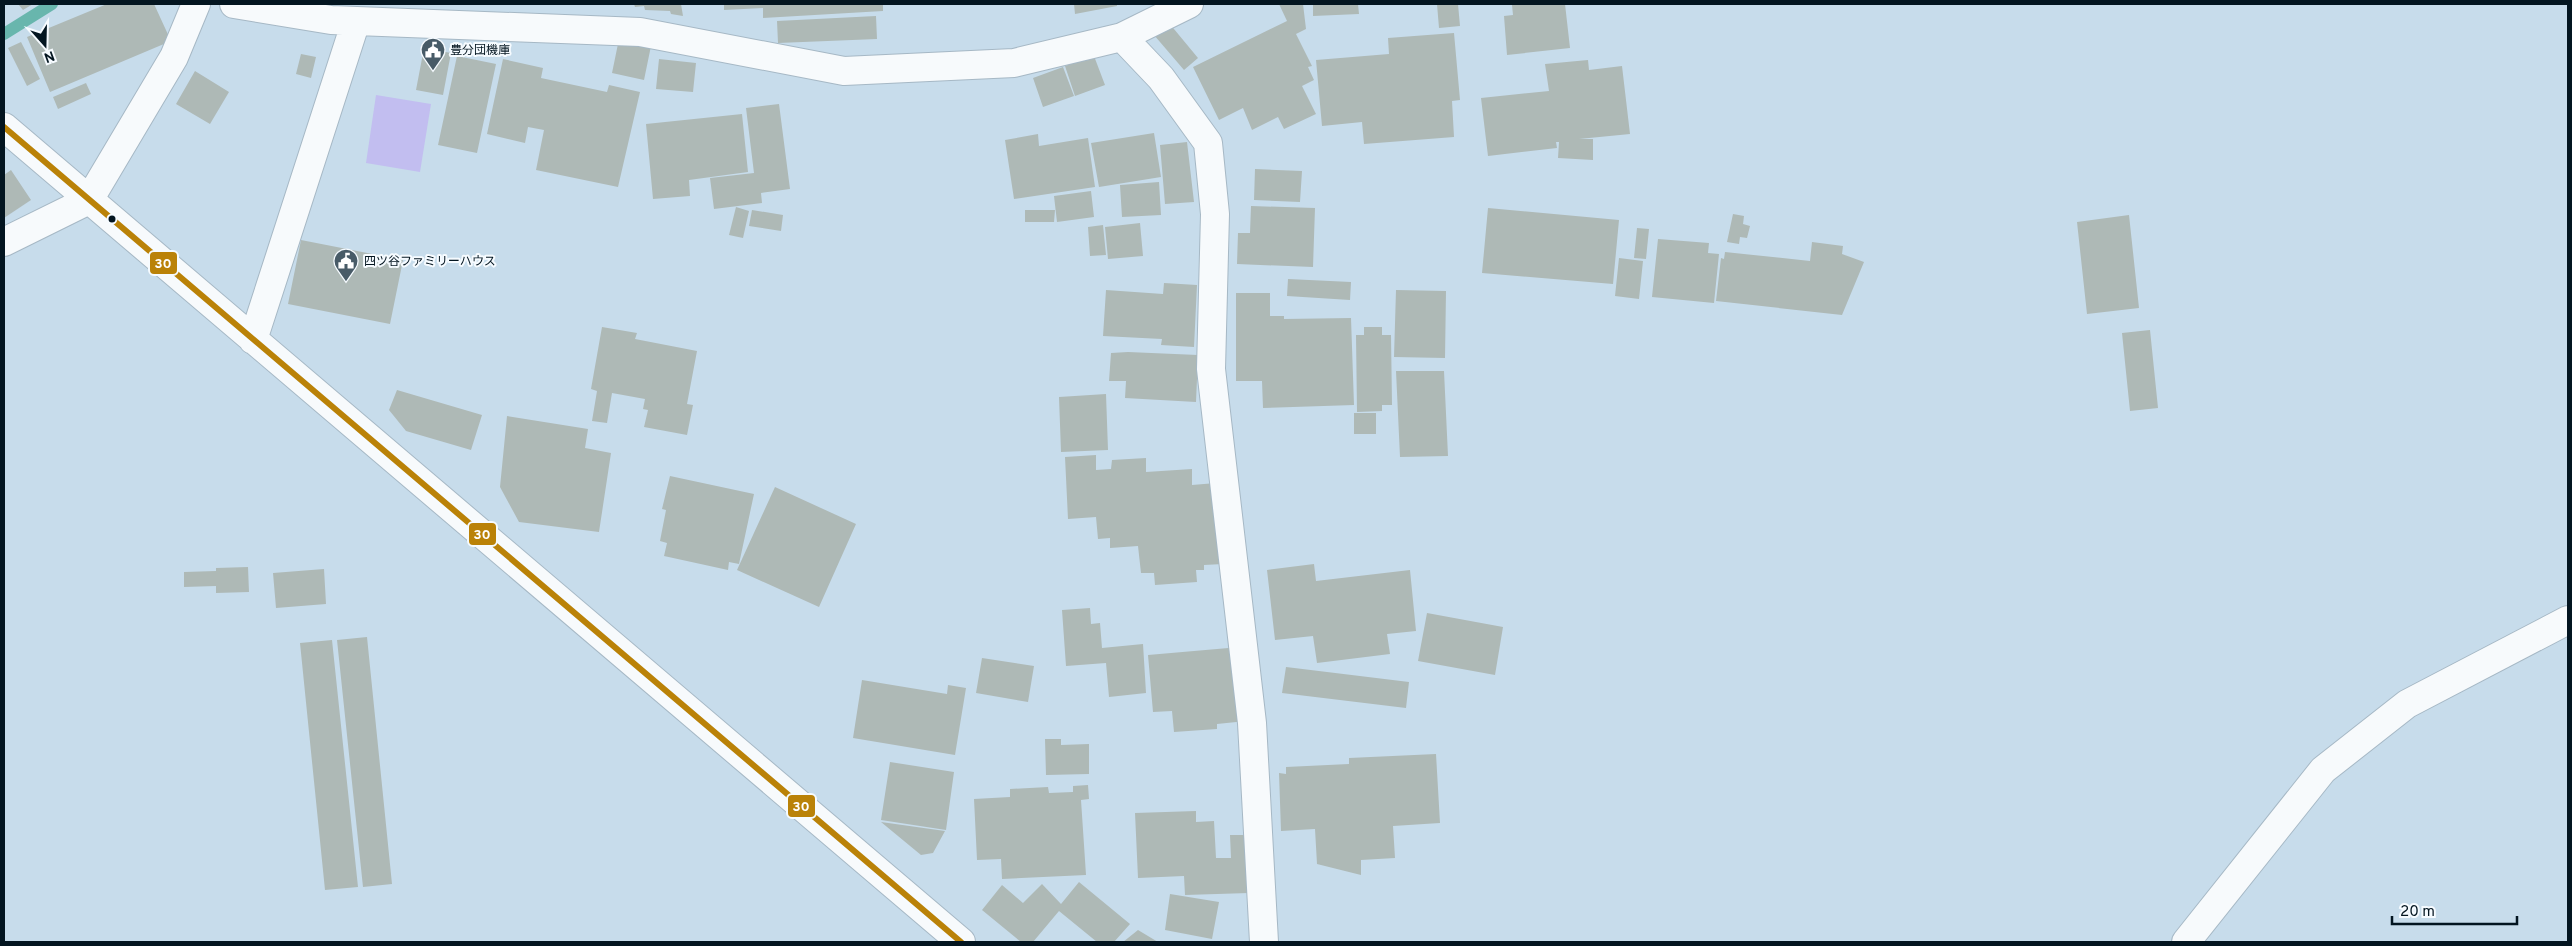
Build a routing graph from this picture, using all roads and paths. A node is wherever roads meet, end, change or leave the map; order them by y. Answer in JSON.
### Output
{"nodes":[{"id":1,"x":196,"y":4,"type":"edge"},
{"id":2,"x":234,"y":4,"type":"edge"},
{"id":3,"x":1190,"y":4,"type":"edge"},
{"id":4,"x":356,"y":21,"type":"junction"},
{"id":5,"x":1122,"y":37,"type":"junction"},
{"id":6,"x":4,"y":127,"type":"edge"},
{"id":7,"x":89,"y":200,"type":"junction"},
{"id":8,"x":4,"y":242,"type":"edge"},
{"id":9,"x":253,"y":340,"type":"junction"},
{"id":10,"x":2568,"y":620,"type":"edge"},
{"id":11,"x":961,"y":942,"type":"edge"},
{"id":12,"x":1264,"y":942,"type":"edge"},
{"id":13,"x":2186,"y":942,"type":"edge"}],
"edges":[{"from":1,"to":7,"type":"street"},
{"from":2,"to":4,"type":"street"},
{"from":3,"to":5,"type":"street"},
{"from":4,"to":5,"type":"street"},
{"from":4,"to":9,"type":"street"},
{"from":5,"to":12,"type":"street"},
{"from":6,"to":7,"type":"street"},
{"from":7,"to":8,"type":"street"},
{"from":7,"to":9,"type":"street"},
{"from":9,"to":11,"type":"street"},
{"from":10,"to":13,"type":"street"}]}
